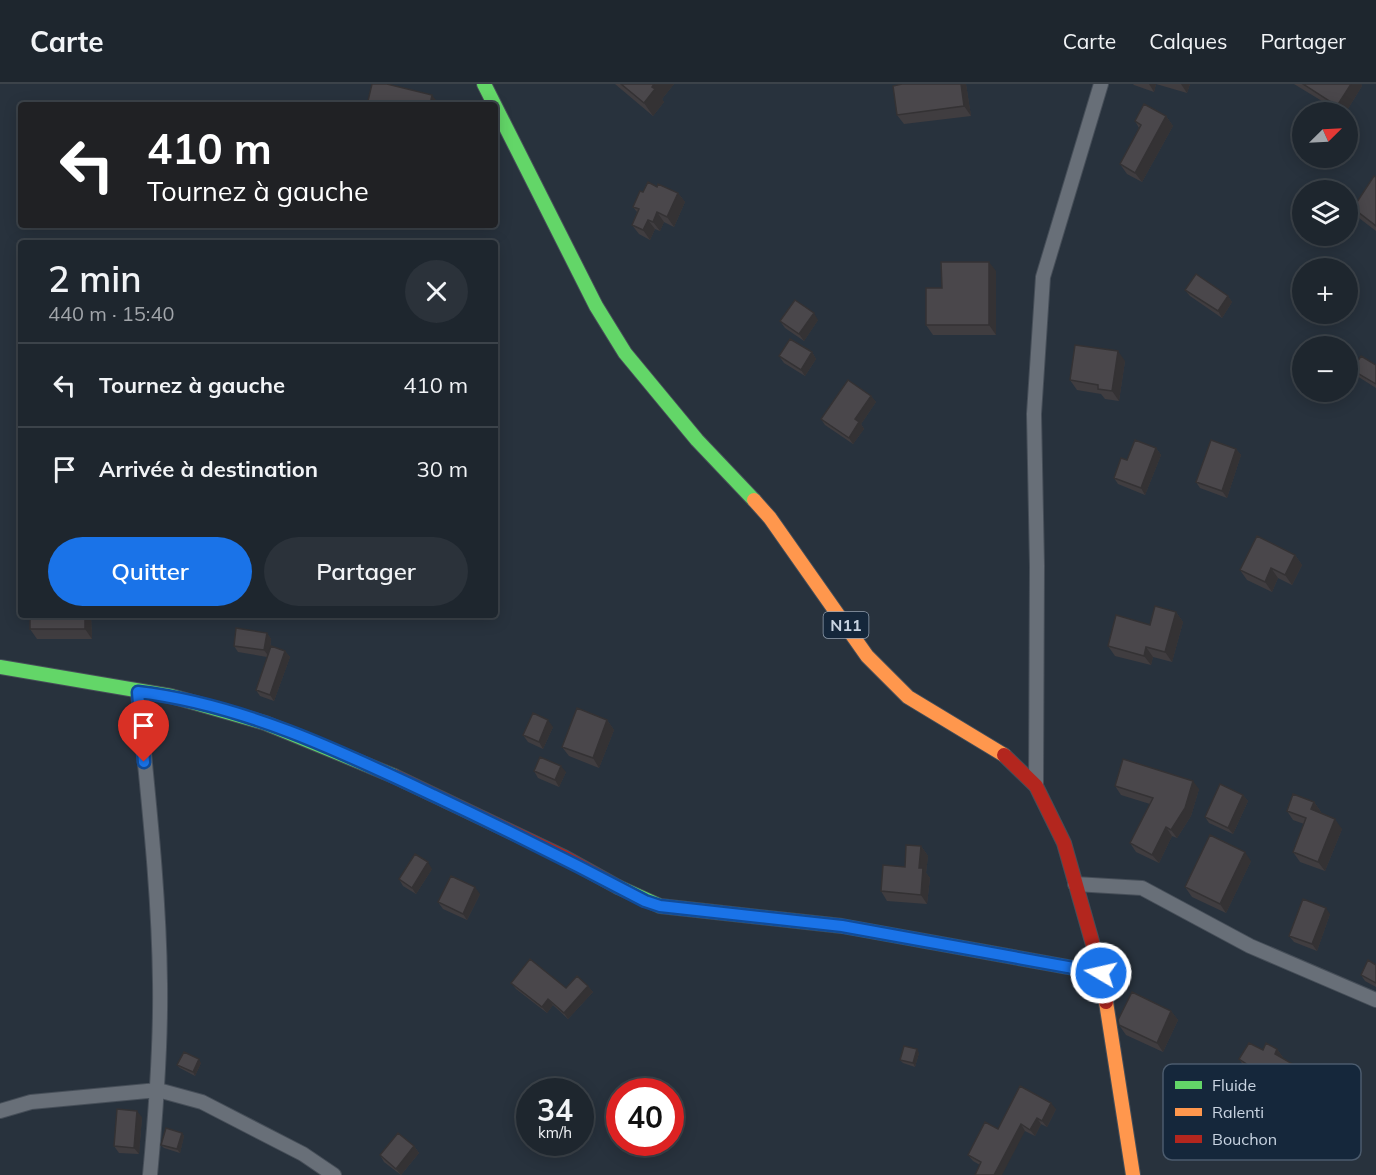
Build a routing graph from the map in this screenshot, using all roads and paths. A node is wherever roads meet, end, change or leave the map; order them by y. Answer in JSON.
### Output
{"nodes":[{"id":1,"x":1101,"y":84,"type":"edge"},
{"id":2,"x":488,"y":87,"type":"edge"},
{"id":3,"x":495,"y":102,"type":"edge"},
{"id":4,"x":498,"y":107,"type":"edge"},
{"id":5,"x":0,"y":667,"type":"edge"},
{"id":6,"x":138,"y":692,"type":"junction"},
{"id":7,"x":1036,"y":786,"type":"junction"},
{"id":8,"x":1075,"y":884,"type":"junction"},
{"id":9,"x":1101,"y":973,"type":"junction"},
{"id":10,"x":1376,"y":999,"type":"edge"},
{"id":11,"x":158,"y":1090,"type":"junction"},
{"id":12,"x":0,"y":1112,"type":"edge"},
{"id":13,"x":150,"y":1175,"type":"edge"},
{"id":14,"x":334,"y":1175,"type":"edge"},
{"id":15,"x":1133,"y":1175,"type":"edge"}],
"edges":[{"from":1,"to":7,"type":"street"},
{"from":2,"to":3,"type":"main road","number":"N11"},
{"from":4,"to":7,"type":"main road","number":"N11"},
{"from":5,"to":6,"type":"main road"},
{"from":6,"to":9,"type":"main road"},
{"from":6,"to":11,"type":"street"},
{"from":7,"to":8,"type":"main road","number":"N11"},
{"from":8,"to":9,"type":"main road","number":"N11"},
{"from":8,"to":10,"type":"street"},
{"from":9,"to":15,"type":"main road","number":"N11"},
{"from":11,"to":12,"type":"street"},
{"from":11,"to":13,"type":"street"},
{"from":11,"to":14,"type":"street"}]}
